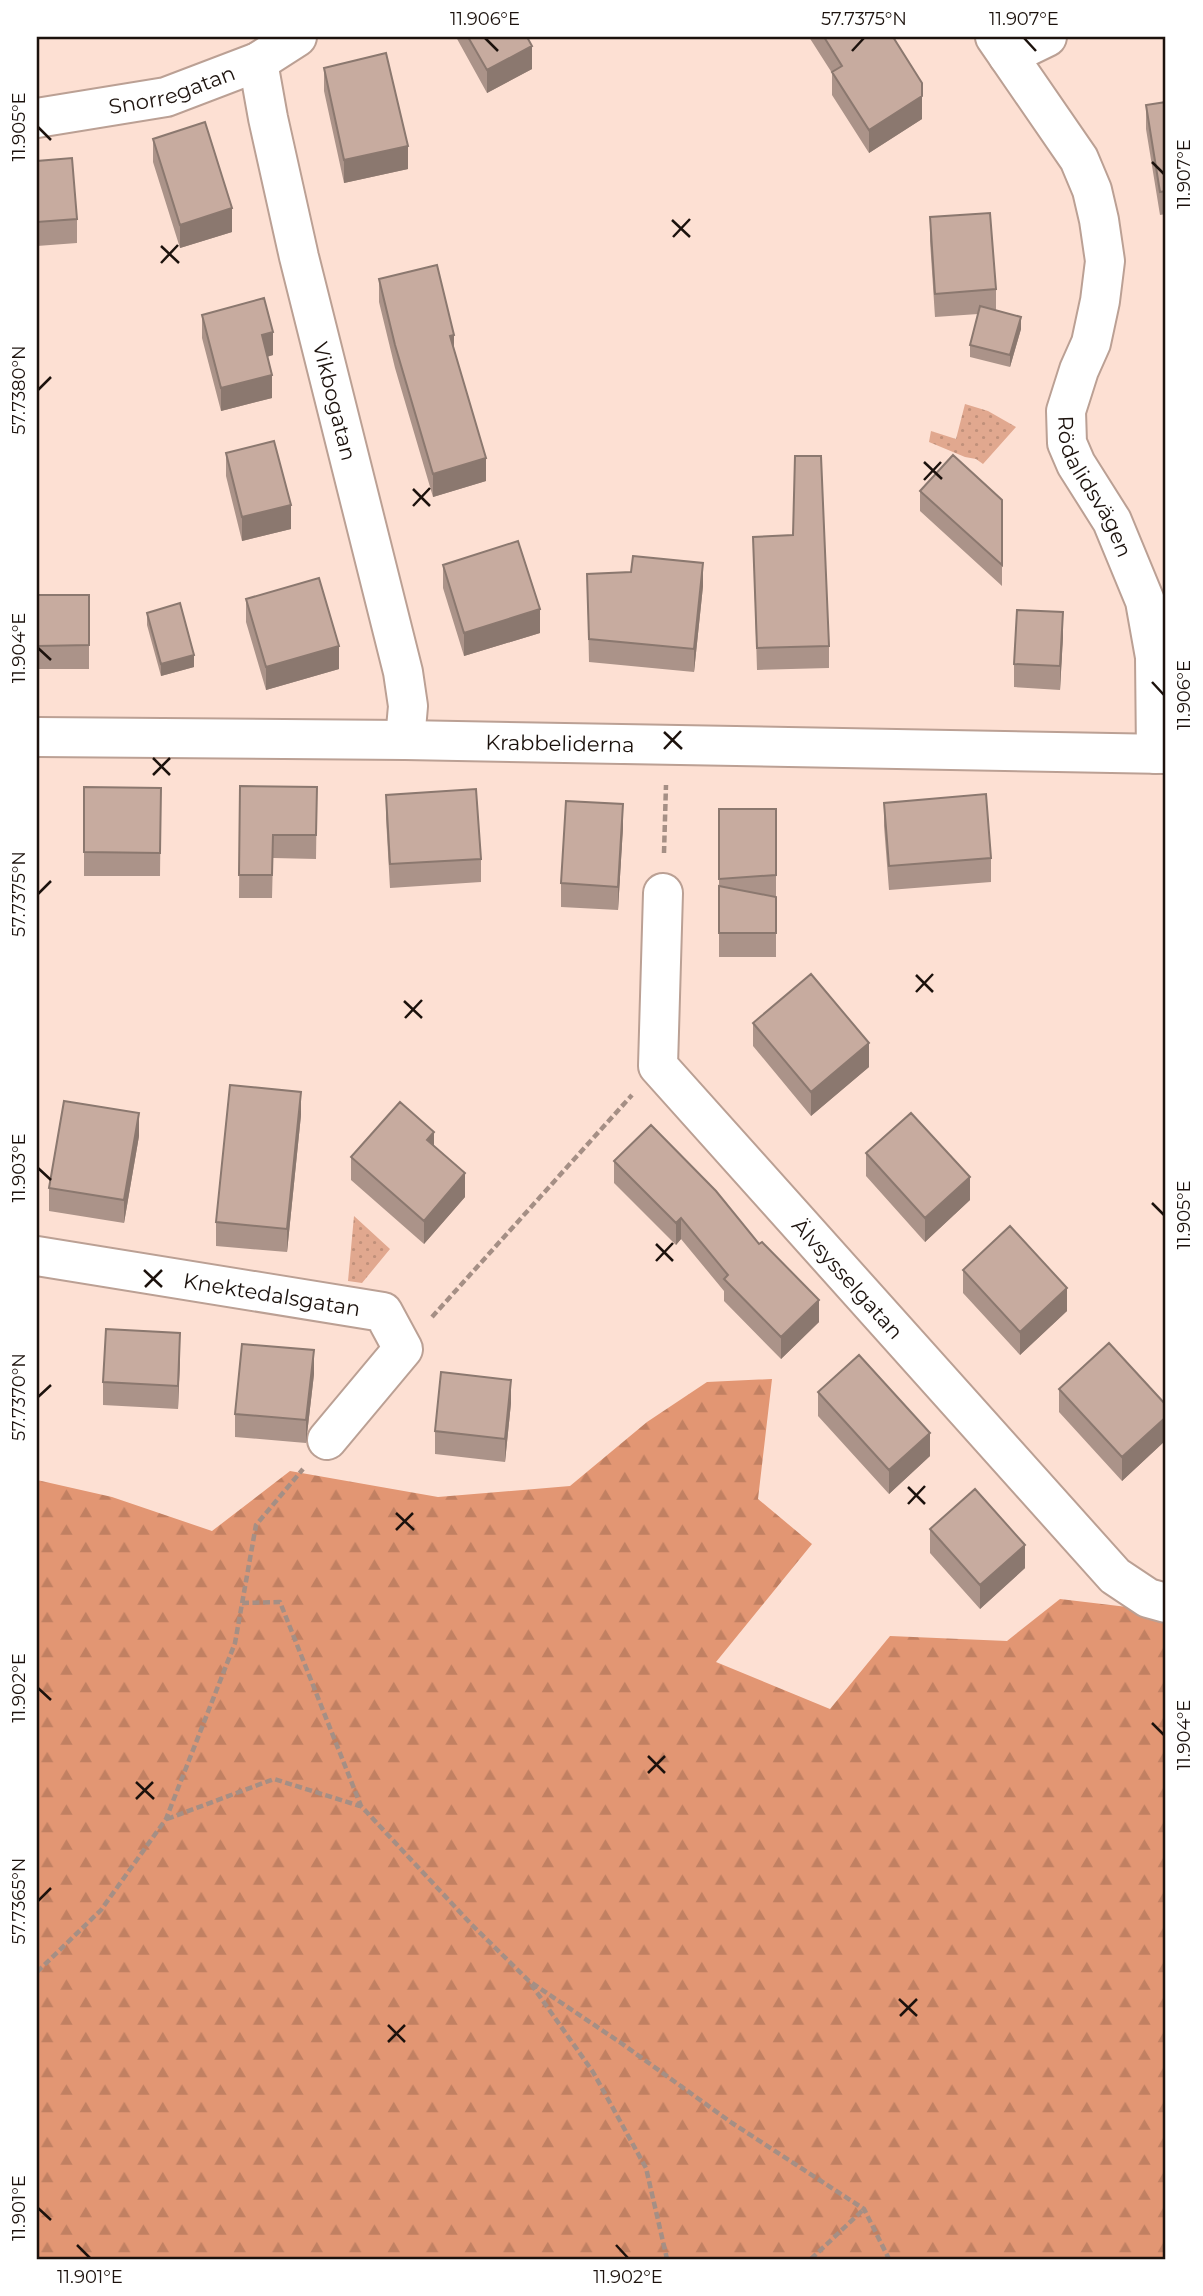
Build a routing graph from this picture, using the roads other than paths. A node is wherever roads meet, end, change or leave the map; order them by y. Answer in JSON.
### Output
{"nodes":[{"id":1,"x":297,"y":37,"type":"edge"},
{"id":2,"x":1047,"y":37,"type":"edge"},
{"id":3,"x":1001,"y":46,"type":"edge"},
{"id":4,"x":258,"y":62,"type":"junction"},
{"id":5,"x":37,"y":118,"type":"edge"},
{"id":6,"x":37,"y":737,"type":"edge"},
{"id":7,"x":405,"y":740,"type":"junction"},
{"id":8,"x":1161,"y":754,"type":"edge"},
{"id":9,"x":663,"y":893,"type":"road end"},
{"id":10,"x":37,"y":1255,"type":"edge"},
{"id":11,"x":327,"y":1440,"type":"road end"},
{"id":12,"x":1166,"y":1603,"type":"edge"}],
"edges":[{"from":1,"to":4,"type":"street","name":"Snorregatan"},
{"from":2,"to":3,"type":"street"},
{"from":3,"to":8,"type":"street","name":"Rödalidsvägen"},
{"from":4,"to":5,"type":"street","name":"Snorregatan"},
{"from":4,"to":7,"type":"street","name":"Vikbogatan"},
{"from":6,"to":7,"type":"street","name":"Krabbeliderna"},
{"from":7,"to":8,"type":"street","name":"Krabbeliderna"},
{"from":9,"to":12,"type":"street","name":"Älvsysselgatan"},
{"from":10,"to":11,"type":"street","name":"Knektedalsgatan"}]}
